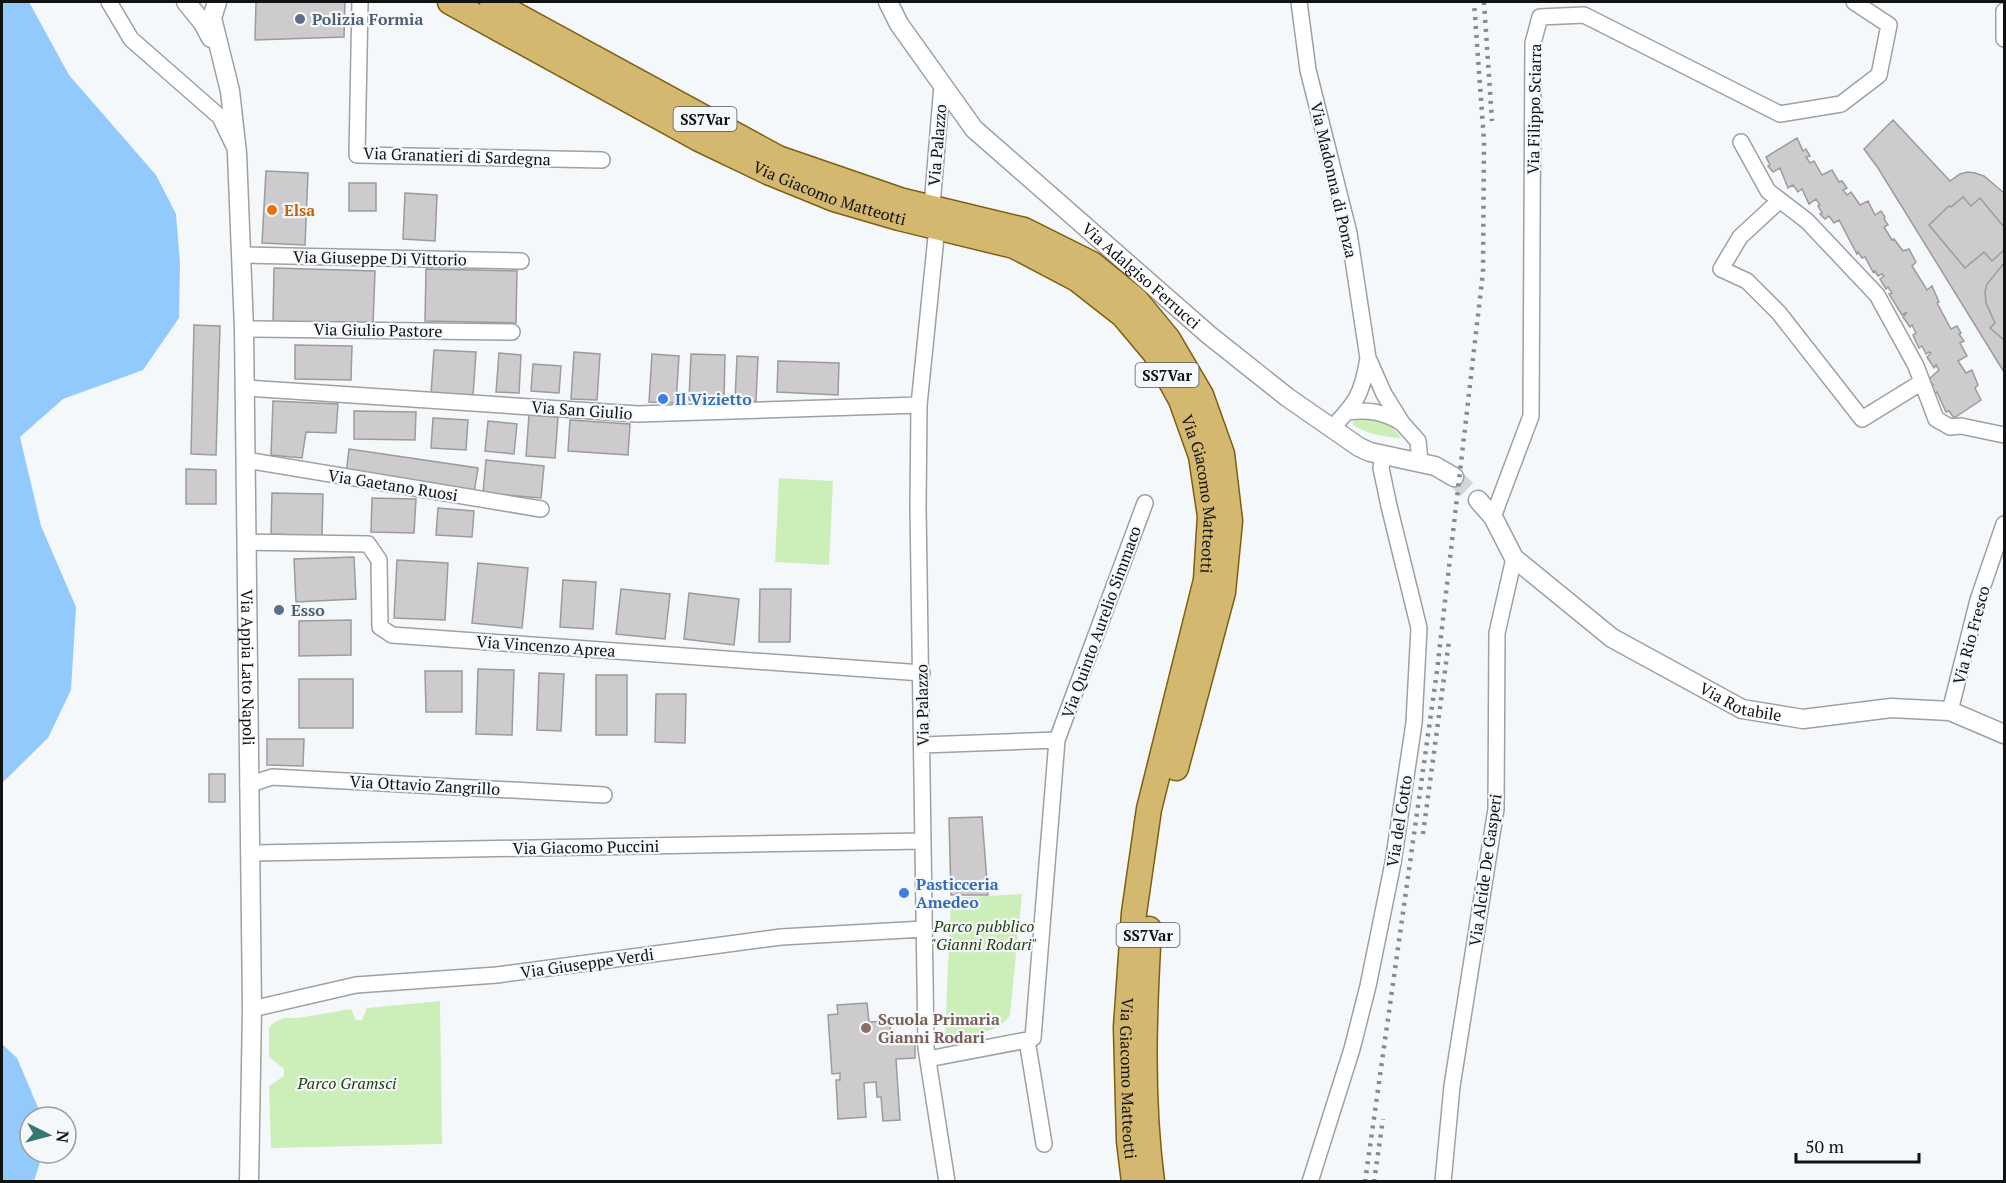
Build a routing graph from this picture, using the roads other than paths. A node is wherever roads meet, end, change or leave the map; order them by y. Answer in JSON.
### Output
{"nodes":[{"id":1,"x":109,"y":2,"type":"edge"},
{"id":2,"x":186,"y":2,"type":"edge"},
{"id":3,"x":217,"y":2,"type":"edge"},
{"id":4,"x":360,"y":2,"type":"edge"},
{"id":5,"x":450,"y":2,"type":"edge"},
{"id":6,"x":492,"y":2,"type":"edge"},
{"id":7,"x":888,"y":2,"type":"edge"},
{"id":8,"x":1299,"y":2,"type":"edge"},
{"id":9,"x":1854,"y":2,"type":"edge"},
{"id":10,"x":2004,"y":11,"type":"edge"},
{"id":11,"x":2004,"y":39,"type":"edge"},
{"id":12,"x":221,"y":55,"type":"junction"},
{"id":13,"x":942,"y":85,"type":"junction"},
{"id":14,"x":1742,"y":142,"type":"dead end"},
{"id":15,"x":237,"y":153,"type":"junction"},
{"id":16,"x":602,"y":160,"type":"dead end"},
{"id":17,"x":1780,"y":200,"type":"junction"},
{"id":18,"x":934,"y":217,"type":"junction"},
{"id":19,"x":240,"y":255,"type":"junction"},
{"id":20,"x":521,"y":261,"type":"dead end"},
{"id":21,"x":244,"y":329,"type":"junction"},
{"id":22,"x":512,"y":332,"type":"dead end"},
{"id":23,"x":1368,"y":358,"type":"junction"},
{"id":24,"x":1922,"y":382,"type":"junction"},
{"id":25,"x":244,"y":388,"type":"junction"},
{"id":26,"x":919,"y":405,"type":"junction"},
{"id":27,"x":1348,"y":412,"type":"junction"},
{"id":28,"x":1402,"y":423,"type":"junction"},
{"id":29,"x":1331,"y":429,"type":"junction"},
{"id":30,"x":2004,"y":435,"type":"edge"},
{"id":31,"x":1383,"y":455,"type":"junction"},
{"id":32,"x":246,"y":460,"type":"junction"},
{"id":33,"x":1420,"y":462,"type":"junction"},
{"id":34,"x":1454,"y":477,"type":"tunnel mouth"},
{"id":35,"x":1478,"y":500,"type":"tunnel mouth"},
{"id":36,"x":1145,"y":503,"type":"dead end"},
{"id":37,"x":541,"y":509,"type":"dead end"},
{"id":38,"x":1493,"y":517,"type":"junction"},
{"id":39,"x":2004,"y":524,"type":"edge"},
{"id":40,"x":246,"y":542,"type":"junction"},
{"id":41,"x":1514,"y":558,"type":"junction"},
{"id":42,"x":922,"y":673,"type":"junction"},
{"id":43,"x":1950,"y":711,"type":"junction"},
{"id":44,"x":2004,"y":734,"type":"edge"},
{"id":45,"x":1057,"y":740,"type":"junction"},
{"id":46,"x":922,"y":745,"type":"junction"},
{"id":47,"x":248,"y":785,"type":"junction"},
{"id":48,"x":604,"y":795,"type":"dead end"},
{"id":49,"x":923,"y":841,"type":"junction"},
{"id":50,"x":249,"y":853,"type":"junction"},
{"id":51,"x":924,"y":929,"type":"junction"},
{"id":52,"x":252,"y":1009,"type":"junction"},
{"id":53,"x":1027,"y":1040,"type":"junction"},
{"id":54,"x":928,"y":1059,"type":"junction"},
{"id":55,"x":1044,"y":1144,"type":"dead end"},
{"id":56,"x":249,"y":1182,"type":"edge"},
{"id":57,"x":947,"y":1182,"type":"edge"},
{"id":58,"x":1134,"y":1182,"type":"edge"},
{"id":59,"x":1152,"y":1182,"type":"edge"},
{"id":60,"x":1310,"y":1182,"type":"edge"},
{"id":61,"x":1443,"y":1182,"type":"edge"}],
"edges":[{"from":1,"to":15,"type":"street","name":"Via Appia Lato Napoli"},
{"from":2,"to":12,"type":"street","name":"Via Appia Lato Napoli"},
{"from":3,"to":12,"type":"street","name":"Via Appia Lato Napoli"},
{"from":4,"to":16,"type":"street","name":"Via Granatieri di Sardegna"},
{"from":5,"to":18,"type":"main road","name":"Via Giacomo Matteotti","number":"SS7Var"},
{"from":6,"to":18,"type":"main road","name":"Via Giacomo Matteotti","number":"SS7Var"},
{"from":7,"to":13,"type":"street","name":"Via Adalgiso Ferrucci"},
{"from":8,"to":23,"type":"street","name":"Via Madonna di Ponza"},
{"from":9,"to":38,"type":"street","name":"Via Filippo Sciarra"},
{"from":10,"to":11,"type":"street"},
{"from":12,"to":15,"type":"street","name":"Via Appia Lato Napoli"},
{"from":13,"to":18,"type":"street","name":"Via Palazzo"},
{"from":13,"to":29,"type":"street","name":"Via Adalgiso Ferrucci"},
{"from":14,"to":17,"type":"street"},
{"from":15,"to":19,"type":"street","name":"Via Appia Lato Napoli"},
{"from":17,"to":24,"type":"street"},
{"from":17,"to":24,"type":"street"},
{"from":18,"to":26,"type":"street","name":"Via Palazzo"},
{"from":18,"to":58,"type":"main road","name":"Via Giacomo Matteotti","number":"SS7Var"},
{"from":18,"to":59,"type":"main road","name":"Via Giacomo Matteotti","number":"SS7Var"},
{"from":19,"to":20,"type":"street","name":"Via Giuseppe Di Vittorio"},
{"from":19,"to":21,"type":"street","name":"Via Appia Lato Napoli"},
{"from":21,"to":22,"type":"street","name":"Via Giulio Pastore"},
{"from":21,"to":25,"type":"street","name":"Via Appia Lato Napoli"},
{"from":23,"to":27,"type":"street","name":"Via Madonna di Ponza"},
{"from":23,"to":28,"type":"street","name":"Via Madonna di Ponza"},
{"from":24,"to":30,"type":"street"},
{"from":25,"to":26,"type":"street","name":"Via San Giulio"},
{"from":25,"to":32,"type":"street","name":"Via Appia Lato Napoli"},
{"from":26,"to":42,"type":"street","name":"Via Palazzo"},
{"from":27,"to":28,"type":"street"},
{"from":27,"to":29,"type":"street","name":"Via Madonna di Ponza"},
{"from":28,"to":33,"type":"street","name":"Via Madonna di Ponza"},
{"from":29,"to":31,"type":"street","name":"Via Adalgiso Ferrucci"},
{"from":31,"to":33,"type":"street","name":"Via Adalgiso Ferrucci"},
{"from":31,"to":60,"type":"street","name":"Via del Cotto"},
{"from":32,"to":37,"type":"street","name":"Via Gaetano Ruosi"},
{"from":32,"to":40,"type":"street","name":"Via Appia Lato Napoli"},
{"from":33,"to":34,"type":"street","name":"Via Adalgiso Ferrucci"},
{"from":35,"to":38,"type":"street"},
{"from":36,"to":45,"type":"street","name":"Via Quinto Aurelio Simmaco"},
{"from":38,"to":41,"type":"street"},
{"from":39,"to":43,"type":"street","name":"Via Rio Fresco"},
{"from":40,"to":42,"type":"street","name":"Via Vincenzo Aprea"},
{"from":40,"to":47,"type":"street","name":"Via Appia Lato Napoli"},
{"from":41,"to":43,"type":"street","name":"Via Rotabile"},
{"from":41,"to":61,"type":"street","name":"Via Alcide De Gasperi"},
{"from":42,"to":46,"type":"street","name":"Via Palazzo"},
{"from":43,"to":44,"type":"street","name":"Via Rotabile"},
{"from":45,"to":46,"type":"street","name":"Via Quinto Aurelio Simmaco"},
{"from":45,"to":53,"type":"street","name":"Via Quinto Aurelio Simmaco"},
{"from":46,"to":49,"type":"street","name":"Via Palazzo"},
{"from":47,"to":48,"type":"street","name":"Via Ottavio Zangrillo"},
{"from":47,"to":50,"type":"street","name":"Via Appia Lato Napoli"},
{"from":49,"to":50,"type":"street","name":"Via Giacomo Puccini"},
{"from":49,"to":51,"type":"street","name":"Via Palazzo"},
{"from":50,"to":52,"type":"street","name":"Via Appia Lato Napoli"},
{"from":51,"to":52,"type":"street","name":"Via Giuseppe Verdi"},
{"from":51,"to":54,"type":"street","name":"Via Palazzo"},
{"from":52,"to":56,"type":"street","name":"Via Appia Lato Napoli"},
{"from":53,"to":54,"type":"street"},
{"from":53,"to":55,"type":"street","name":"Via Quinto Aurelio Simmaco"},
{"from":54,"to":57,"type":"street","name":"Via Palazzo"}]}
